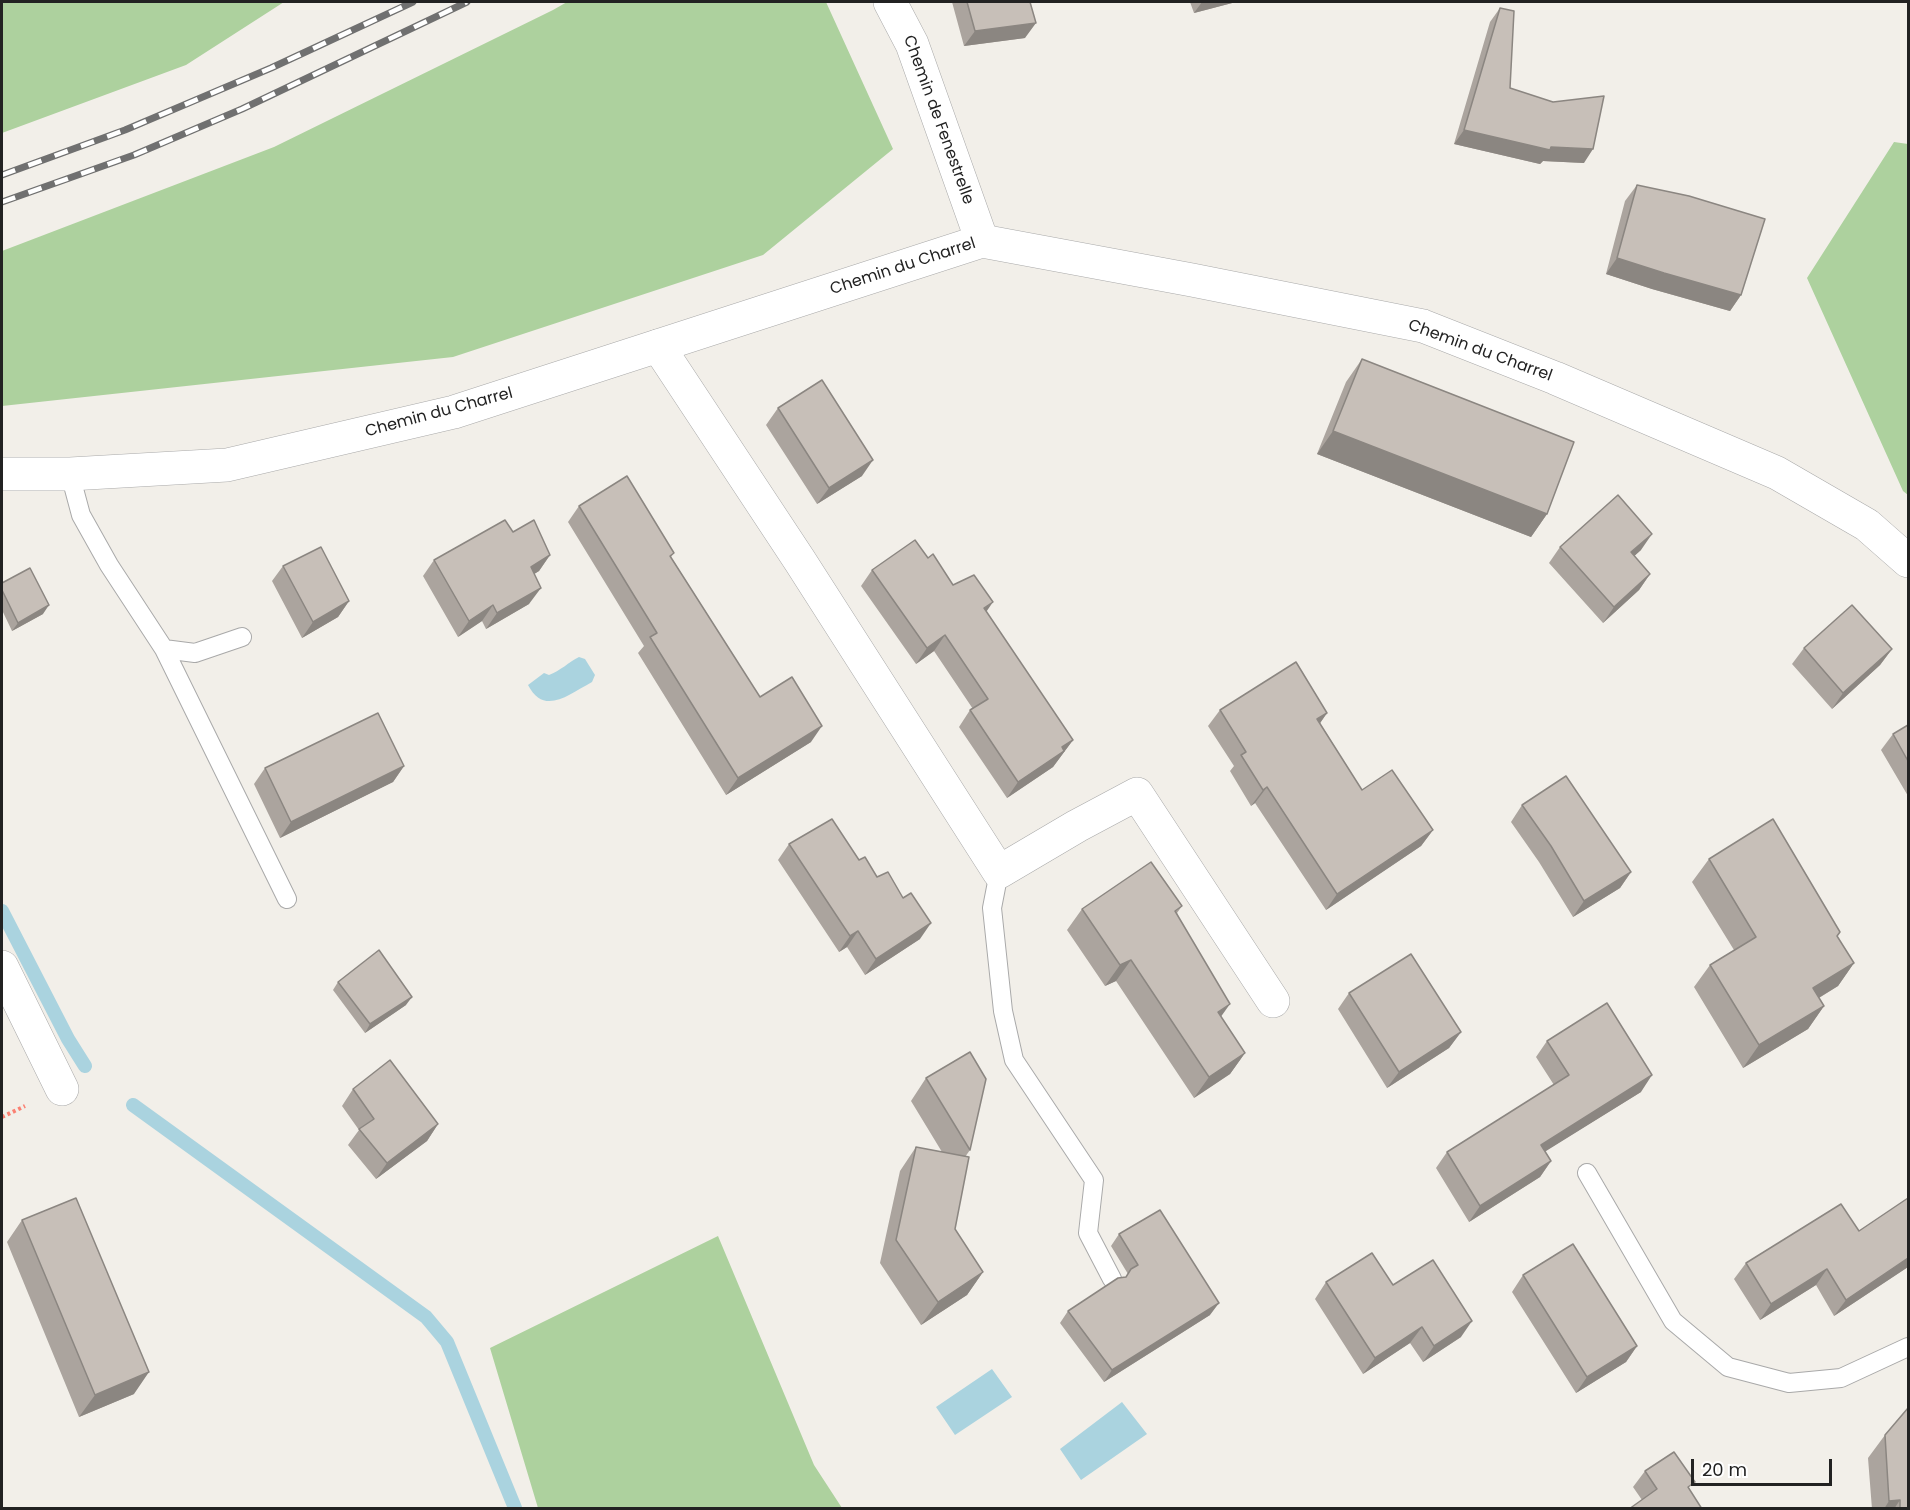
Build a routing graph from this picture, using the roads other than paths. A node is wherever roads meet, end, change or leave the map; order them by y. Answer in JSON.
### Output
{"nodes":[{"id":1,"x":890,"y":2,"type":"edge"},
{"id":2,"x":982,"y":241,"type":"junction"},
{"id":3,"x":658,"y":346,"type":"junction"},
{"id":4,"x":2,"y":474,"type":"edge"},
{"id":5,"x":70,"y":474,"type":"junction"},
{"id":6,"x":1908,"y":561,"type":"edge"},
{"id":7,"x":242,"y":637,"type":"dead end"},
{"id":8,"x":164,"y":649,"type":"junction"},
{"id":9,"x":999,"y":872,"type":"junction"},
{"id":10,"x":287,"y":899,"type":"dead end"},
{"id":11,"x":2,"y":967,"type":"edge"},
{"id":12,"x":1273,"y":1002,"type":"dead end"},
{"id":13,"x":62,"y":1089,"type":"dead end"},
{"id":14,"x":1587,"y":1173,"type":"dead end"},
{"id":15,"x":1112,"y":1279,"type":"edge"},
{"id":16,"x":1908,"y":1347,"type":"edge"}],
"edges":[{"from":1,"to":2,"type":"street","name":"Chemin de Fenestrelle"},
{"from":2,"to":3,"type":"street","name":"Chemin du Charrel"},
{"from":2,"to":6,"type":"street","name":"Chemin du Charrel"},
{"from":3,"to":5,"type":"street","name":"Chemin du Charrel"},
{"from":3,"to":9,"type":"street"},
{"from":4,"to":5,"type":"street","name":"Chemin du Charrel"},
{"from":5,"to":8,"type":"lane"},
{"from":7,"to":8,"type":"lane"},
{"from":8,"to":10,"type":"lane"},
{"from":9,"to":12,"type":"street"},
{"from":9,"to":15,"type":"lane"},
{"from":11,"to":13,"type":"street"},
{"from":14,"to":16,"type":"lane"}]}
